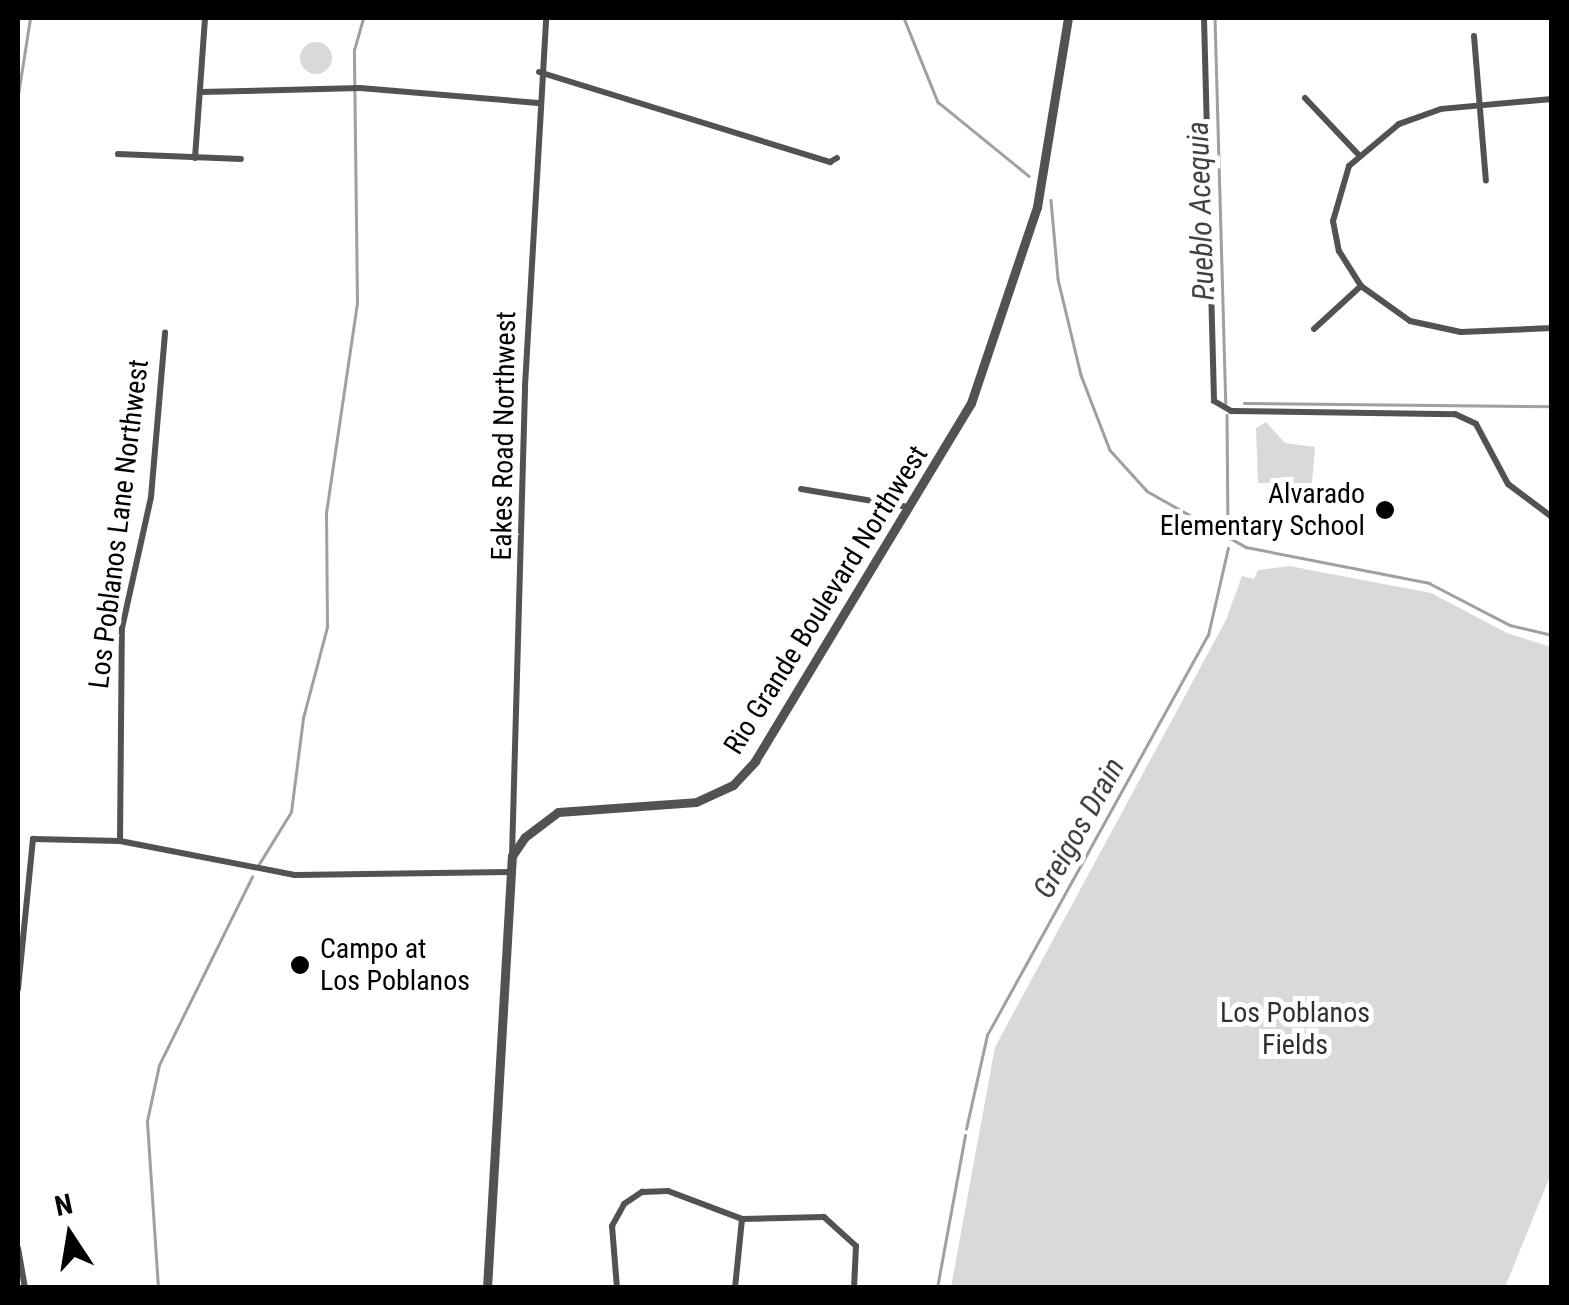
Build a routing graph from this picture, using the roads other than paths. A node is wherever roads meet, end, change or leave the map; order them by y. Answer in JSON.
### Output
{"nodes":[{"id":1,"x":205,"y":18,"type":"edge"},
{"id":2,"x":546,"y":18,"type":"edge"},
{"id":3,"x":1068,"y":18,"type":"edge"},
{"id":4,"x":1204,"y":18,"type":"edge"},
{"id":5,"x":1474,"y":36,"type":"dead end"},
{"id":6,"x":539,"y":72,"type":"junction"},
{"id":7,"x":200,"y":92,"type":"junction"},
{"id":8,"x":1305,"y":98,"type":"dead end"},
{"id":9,"x":1552,"y":99,"type":"edge"},
{"id":10,"x":538,"y":103,"type":"junction"},
{"id":11,"x":1478,"y":105,"type":"junction"},
{"id":12,"x":118,"y":154,"type":"dead end"},
{"id":13,"x":1358,"y":154,"type":"junction"},
{"id":14,"x":195,"y":158,"type":"junction"},
{"id":15,"x":837,"y":158,"type":"dead end"},
{"id":16,"x":241,"y":159,"type":"dead end"},
{"id":17,"x":1486,"y":181,"type":"dead end"},
{"id":18,"x":1361,"y":286,"type":"junction"},
{"id":19,"x":1552,"y":328,"type":"edge"},
{"id":20,"x":1314,"y":329,"type":"dead end"},
{"id":21,"x":165,"y":333,"type":"dead end"},
{"id":22,"x":801,"y":489,"type":"dead end"},
{"id":23,"x":910,"y":508,"type":"junction"},
{"id":24,"x":1552,"y":517,"type":"edge"},
{"id":25,"x":120,"y":841,"type":"junction"},
{"id":26,"x":512,"y":856,"type":"junction"},
{"id":27,"x":508,"y":872,"type":"junction"},
{"id":28,"x":18,"y":989,"type":"edge"},
{"id":29,"x":742,"y":1219,"type":"junction"},
{"id":30,"x":18,"y":1248,"type":"edge"},
{"id":31,"x":24,"y":1288,"type":"edge"},
{"id":32,"x":487,"y":1288,"type":"edge"},
{"id":33,"x":617,"y":1288,"type":"edge"},
{"id":34,"x":734,"y":1288,"type":"edge"},
{"id":35,"x":854,"y":1288,"type":"edge"}],
"edges":[{"from":1,"to":7,"type":"street"},
{"from":2,"to":6,"type":"street","name":"Eakes Road Northwest"},
{"from":3,"to":23,"type":"street","name":"Rio Grande Boulevard Northwest"},
{"from":4,"to":24,"type":"street"},
{"from":5,"to":11,"type":"street"},
{"from":6,"to":10,"type":"street","name":"Eakes Road Northwest"},
{"from":6,"to":15,"type":"street"},
{"from":7,"to":10,"type":"street"},
{"from":7,"to":14,"type":"street"},
{"from":8,"to":13,"type":"street"},
{"from":9,"to":11,"type":"street"},
{"from":10,"to":26,"type":"street","name":"Eakes Road Northwest"},
{"from":11,"to":13,"type":"street"},
{"from":11,"to":17,"type":"street"},
{"from":12,"to":14,"type":"street"},
{"from":13,"to":18,"type":"street"},
{"from":14,"to":16,"type":"street"},
{"from":18,"to":19,"type":"street"},
{"from":18,"to":20,"type":"street"},
{"from":21,"to":25,"type":"street","name":"Los Poblanos Lane Northwest"},
{"from":22,"to":23,"type":"street"},
{"from":23,"to":26,"type":"street","name":"Rio Grande Boulevard Northwest"},
{"from":25,"to":27,"type":"street"},
{"from":25,"to":28,"type":"street"},
{"from":26,"to":27,"type":"street","name":"Rio Grande Boulevard Northwest"},
{"from":27,"to":32,"type":"street","name":"Rio Grande Boulevard Northwest"},
{"from":29,"to":33,"type":"street"},
{"from":29,"to":34,"type":"street"},
{"from":29,"to":35,"type":"street"},
{"from":30,"to":31,"type":"street"}]}
